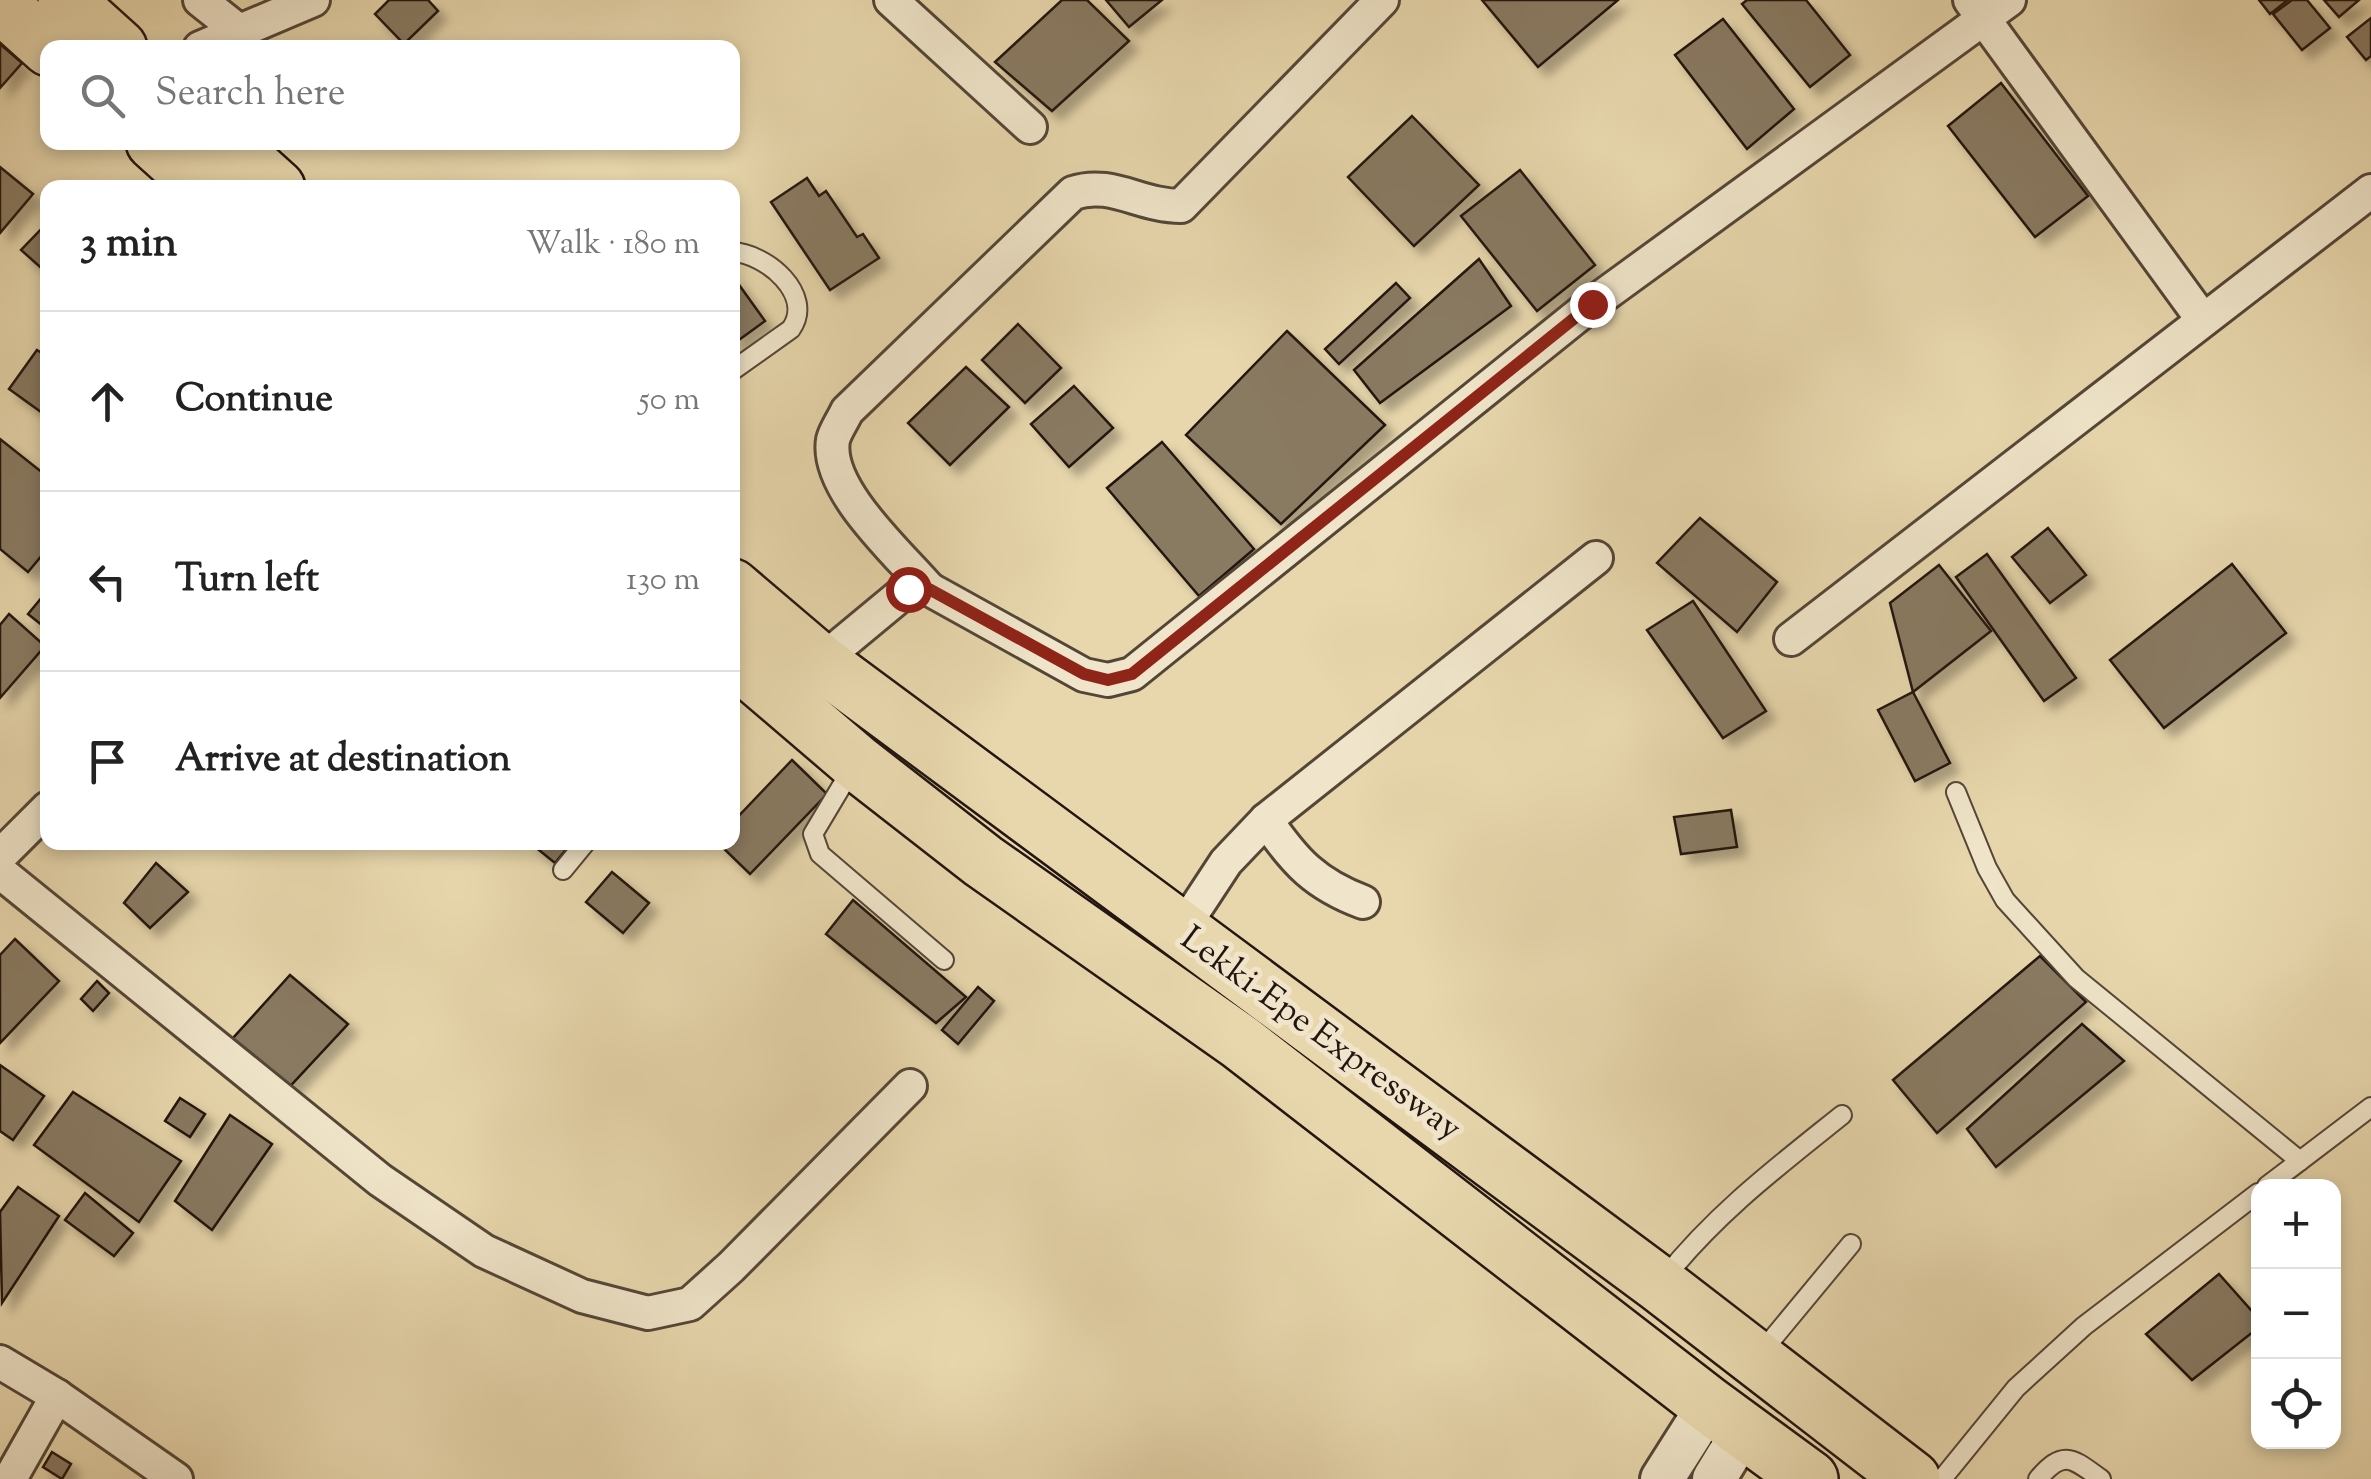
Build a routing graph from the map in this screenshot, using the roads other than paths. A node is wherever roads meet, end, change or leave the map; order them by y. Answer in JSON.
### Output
{"nodes":[{"id":1,"x":66,"y":0,"type":"edge"},
{"id":2,"x":200,"y":0,"type":"edge"},
{"id":3,"x":313,"y":0,"type":"edge"},
{"id":4,"x":891,"y":0,"type":"edge"},
{"id":5,"x":1382,"y":0,"type":"edge"},
{"id":6,"x":2009,"y":0,"type":"edge"},
{"id":7,"x":0,"y":4,"type":"edge"},
{"id":8,"x":1977,"y":10,"type":"edge"},
{"id":9,"x":239,"y":31,"type":"junction"},
{"id":10,"x":40,"y":40,"type":"edge"},
{"id":11,"x":110,"y":40,"type":"edge"},
{"id":12,"x":218,"y":40,"type":"edge"},
{"id":13,"x":1030,"y":127,"type":"dead end"},
{"id":14,"x":163,"y":150,"type":"edge"},
{"id":15,"x":235,"y":150,"type":"edge"},
{"id":16,"x":195,"y":180,"type":"edge"},
{"id":17,"x":268,"y":180,"type":"edge"},
{"id":18,"x":2371,"y":192,"type":"edge"},
{"id":19,"x":740,"y":253,"type":"edge"},
{"id":20,"x":2203,"y":320,"type":"junction"},
{"id":21,"x":740,"y":365,"type":"edge"},
{"id":22,"x":1596,"y":558,"type":"dead end"},
{"id":23,"x":929,"y":589,"type":"junction"},
{"id":24,"x":740,"y":594,"type":"edge"},
{"id":25,"x":1791,"y":638,"type":"dead end"},
{"id":26,"x":820,"y":662,"type":"junction"},
{"id":27,"x":740,"y":666,"type":"edge"},
{"id":28,"x":856,"y":762,"type":"junction"},
{"id":29,"x":1956,"y":792,"type":"dead end"},
{"id":30,"x":40,"y":816,"type":"edge"},
{"id":31,"x":1266,"y":820,"type":"junction"},
{"id":32,"x":579,"y":850,"type":"edge"},
{"id":33,"x":0,"y":856,"type":"edge"},
{"id":34,"x":563,"y":870,"type":"dead end"},
{"id":35,"x":0,"y":872,"type":"edge"},
{"id":36,"x":1364,"y":902,"type":"dead end"},
{"id":37,"x":1180,"y":932,"type":"junction"},
{"id":38,"x":944,"y":960,"type":"dead end"},
{"id":39,"x":910,"y":1086,"type":"dead end"},
{"id":40,"x":2371,"y":1107,"type":"edge"},
{"id":41,"x":1842,"y":1115,"type":"dead end"},
{"id":42,"x":2300,"y":1162,"type":"junction"},
{"id":43,"x":2277,"y":1179,"type":"edge"},
{"id":44,"x":2251,"y":1198,"type":"edge"},
{"id":45,"x":1851,"y":1244,"type":"dead end"},
{"id":46,"x":1659,"y":1284,"type":"junction"},
{"id":47,"x":1755,"y":1360,"type":"junction"},
{"id":48,"x":0,"y":1362,"type":"edge"},
{"id":49,"x":58,"y":1396,"type":"junction"},
{"id":50,"x":1726,"y":1417,"type":"junction"},
{"id":51,"x":10,"y":1479,"type":"edge"},
{"id":52,"x":176,"y":1479,"type":"edge"},
{"id":53,"x":1662,"y":1479,"type":"edge"},
{"id":54,"x":1714,"y":1479,"type":"edge"},
{"id":55,"x":1810,"y":1479,"type":"edge"},
{"id":56,"x":1912,"y":1479,"type":"edge"},
{"id":57,"x":1942,"y":1479,"type":"edge"},
{"id":58,"x":2038,"y":1479,"type":"edge"},
{"id":59,"x":2101,"y":1479,"type":"edge"}],
"edges":[{"from":1,"to":11,"type":"highway"},
{"from":2,"to":9,"type":"street"},
{"from":3,"to":9,"type":"street"},
{"from":4,"to":13,"type":"street"},
{"from":5,"to":23,"type":"street"},
{"from":6,"to":8,"type":"street"},
{"from":7,"to":10,"type":"highway"},
{"from":8,"to":20,"type":"street"},
{"from":8,"to":23,"type":"street"},
{"from":9,"to":12,"type":"street"},
{"from":14,"to":16,"type":"highway"},
{"from":15,"to":17,"type":"highway"},
{"from":18,"to":20,"type":"street"},
{"from":19,"to":21,"type":"lane"},
{"from":20,"to":25,"type":"street"},
{"from":22,"to":31,"type":"street"},
{"from":23,"to":26,"type":"street"},
{"from":24,"to":26,"type":"highway","name":"Lekki-Epe Expressway"},
{"from":26,"to":37,"type":"highway","name":"Lekki-Epe Expressway"},
{"from":27,"to":28,"type":"highway","name":"Lekki-Epe Expressway"},
{"from":28,"to":38,"type":"lane"},
{"from":28,"to":50,"type":"highway","name":"Lekki-Epe Expressway"},
{"from":29,"to":42,"type":"lane"},
{"from":30,"to":33,"type":"street"},
{"from":31,"to":36,"type":"street"},
{"from":31,"to":37,"type":"street"},
{"from":32,"to":34,"type":"lane"},
{"from":35,"to":39,"type":"street"},
{"from":37,"to":46,"type":"highway","name":"Lekki-Epe Expressway"},
{"from":40,"to":42,"type":"lane"},
{"from":41,"to":46,"type":"lane"},
{"from":42,"to":43,"type":"lane"},
{"from":44,"to":57,"type":"lane"},
{"from":45,"to":47,"type":"lane"},
{"from":46,"to":47,"type":"highway","name":"Lekki-Epe Expressway"},
{"from":47,"to":56,"type":"highway","name":"Lekki-Epe Expressway"},
{"from":48,"to":49,"type":"street"},
{"from":49,"to":51,"type":"street"},
{"from":49,"to":52,"type":"street"},
{"from":50,"to":53,"type":"street"},
{"from":50,"to":54,"type":"street"},
{"from":50,"to":55,"type":"highway","name":"Lekki-Epe Expressway"},
{"from":58,"to":59,"type":"lane"}]}
